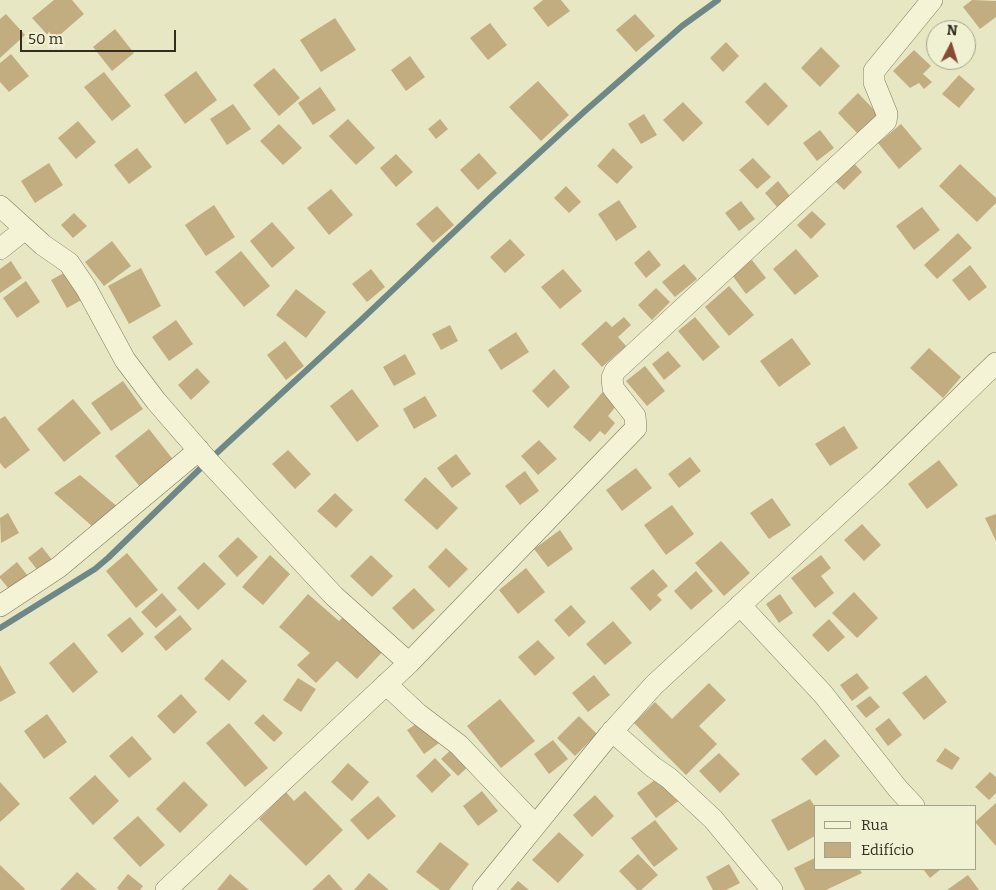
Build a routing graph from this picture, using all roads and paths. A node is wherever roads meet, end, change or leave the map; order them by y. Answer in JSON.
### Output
{"nodes":[{"id":1,"x":932,"y":0,"type":"edge"},
{"id":2,"x":0,"y":206,"type":"edge"},
{"id":3,"x":25,"y":229,"type":"junction"},
{"id":4,"x":0,"y":249,"type":"edge"},
{"id":5,"x":996,"y":363,"type":"edge"},
{"id":6,"x":199,"y":450,"type":"junction"},
{"id":7,"x":740,"y":605,"type":"junction"},
{"id":8,"x":0,"y":606,"type":"edge"},
{"id":9,"x":408,"y":663,"type":"junction"},
{"id":10,"x":386,"y":684,"type":"junction"},
{"id":11,"x":612,"y":731,"type":"junction"},
{"id":12,"x":913,"y":805,"type":"edge"},
{"id":13,"x":535,"y":825,"type":"junction"},
{"id":14,"x":166,"y":890,"type":"edge"},
{"id":15,"x":483,"y":890,"type":"edge"},
{"id":16,"x":772,"y":890,"type":"edge"}],
"edges":[{"from":1,"to":9,"type":"street"},
{"from":2,"to":3,"type":"street"},
{"from":3,"to":4,"type":"street"},
{"from":3,"to":6,"type":"street"},
{"from":5,"to":7,"type":"street"},
{"from":6,"to":8,"type":"street"},
{"from":6,"to":9,"type":"street"},
{"from":7,"to":11,"type":"street"},
{"from":7,"to":12,"type":"street"},
{"from":9,"to":10,"type":"street"},
{"from":10,"to":13,"type":"street"},
{"from":10,"to":14,"type":"street"},
{"from":11,"to":13,"type":"street"},
{"from":11,"to":16,"type":"street"},
{"from":13,"to":15,"type":"street"}]}
